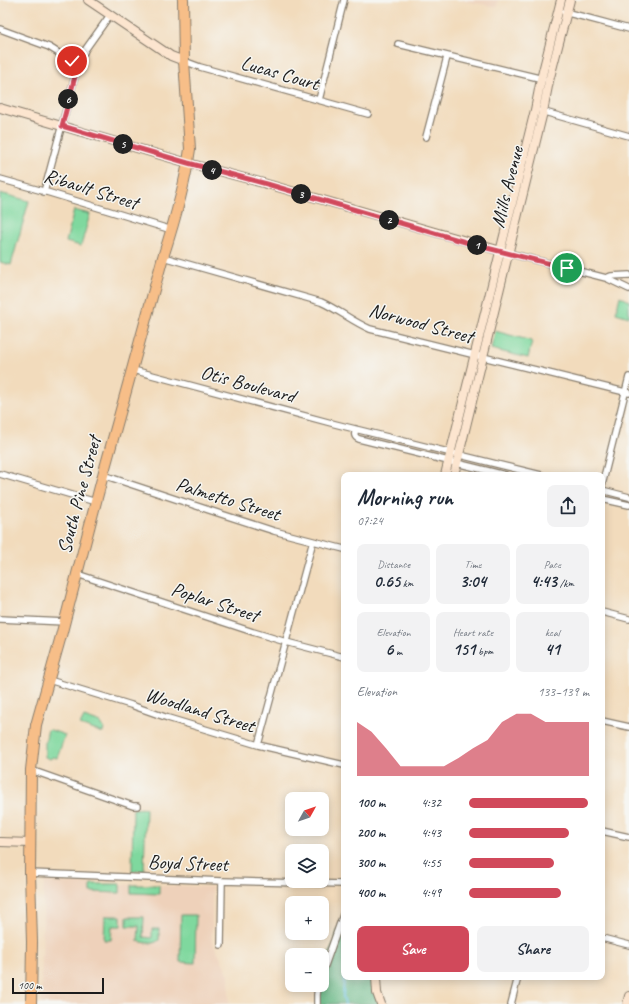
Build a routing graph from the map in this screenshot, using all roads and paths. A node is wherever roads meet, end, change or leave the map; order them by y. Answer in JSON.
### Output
{"nodes":[{"id":1,"x":88,"y":0,"type":"edge"},
{"id":2,"x":183,"y":0,"type":"edge"},
{"id":3,"x":344,"y":0,"type":"edge"},
{"id":4,"x":561,"y":0,"type":"edge"},
{"id":5,"x":570,"y":0,"type":"edge"},
{"id":6,"x":558,"y":11,"type":"junction"},
{"id":7,"x":567,"y":13,"type":"junction"},
{"id":8,"x":110,"y":15,"type":"junction"},
{"id":9,"x":0,"y":29,"type":"edge"},
{"id":10,"x":629,"y":30,"type":"edge"},
{"id":11,"x":398,"y":44,"type":"dead end"},
{"id":12,"x":447,"y":57,"type":"junction"},
{"id":13,"x":184,"y":61,"type":"junction"},
{"id":14,"x":78,"y":65,"type":"junction"},
{"id":15,"x":545,"y":80,"type":"junction"},
{"id":16,"x":319,"y":100,"type":"junction"},
{"id":17,"x":0,"y":108,"type":"edge"},
{"id":18,"x":539,"y":111,"type":"junction"},
{"id":19,"x":368,"y":114,"type":"dead end"},
{"id":20,"x":62,"y":126,"type":"junction"},
{"id":21,"x":629,"y":136,"type":"edge"},
{"id":22,"x":426,"y":137,"type":"dead end"},
{"id":23,"x":188,"y":163,"type":"junction"},
{"id":24,"x":0,"y":179,"type":"edge"},
{"id":25,"x":44,"y":192,"type":"junction"},
{"id":26,"x":172,"y":230,"type":"junction"},
{"id":27,"x":504,"y":252,"type":"junction"},
{"id":28,"x":163,"y":256,"type":"junction"},
{"id":29,"x":629,"y":275,"type":"edge"},
{"id":30,"x":606,"y":278,"type":"junction"},
{"id":31,"x":629,"y":289,"type":"edge"},
{"id":32,"x":479,"y":355,"type":"junction"},
{"id":33,"x":133,"y":370,"type":"junction"},
{"id":34,"x":629,"y":377,"type":"edge"},
{"id":35,"x":627,"y":392,"type":"edge"},
{"id":36,"x":356,"y":429,"type":"junction"},
{"id":37,"x":454,"y":453,"type":"junction"},
{"id":38,"x":452,"y":462,"type":"junction"},
{"id":39,"x":446,"y":472,"type":"edge"},
{"id":40,"x":454,"y":472,"type":"edge"},
{"id":41,"x":493,"y":472,"type":"edge"},
{"id":42,"x":530,"y":472,"type":"edge"},
{"id":43,"x":0,"y":474,"type":"edge"},
{"id":44,"x":605,"y":474,"type":"edge"},
{"id":45,"x":103,"y":476,"type":"junction"},
{"id":46,"x":605,"y":491,"type":"edge"},
{"id":47,"x":629,"y":496,"type":"edge"},
{"id":48,"x":605,"y":500,"type":"edge"},
{"id":49,"x":96,"y":502,"type":"junction"},
{"id":50,"x":629,"y":505,"type":"edge"},
{"id":51,"x":313,"y":541,"type":"junction"},
{"id":52,"x":341,"y":548,"type":"edge"},
{"id":53,"x":76,"y":574,"type":"junction"},
{"id":54,"x":605,"y":613,"type":"edge"},
{"id":55,"x":0,"y":619,"type":"edge"},
{"id":56,"x":629,"y":619,"type":"edge"},
{"id":57,"x":65,"y":622,"type":"junction"},
{"id":58,"x":286,"y":642,"type":"junction"},
{"id":59,"x":341,"y":655,"type":"edge"},
{"id":60,"x":49,"y":680,"type":"junction"},
{"id":61,"x":605,"y":722,"type":"edge"},
{"id":62,"x":629,"y":727,"type":"edge"},
{"id":63,"x":258,"y":745,"type":"junction"},
{"id":64,"x":341,"y":764,"type":"edge"},
{"id":65,"x":31,"y":770,"type":"junction"},
{"id":66,"x":137,"y":806,"type":"dead end"},
{"id":67,"x":605,"y":832,"type":"edge"},
{"id":68,"x":629,"y":837,"type":"edge"},
{"id":69,"x":0,"y":842,"type":"edge"},
{"id":70,"x":31,"y":843,"type":"junction"},
{"id":71,"x":30,"y":874,"type":"junction"},
{"id":72,"x":222,"y":881,"type":"junction"},
{"id":73,"x":341,"y":884,"type":"edge"},
{"id":74,"x":341,"y":920,"type":"edge"},
{"id":75,"x":605,"y":939,"type":"edge"},
{"id":76,"x":221,"y":945,"type":"dead end"},
{"id":77,"x":629,"y":945,"type":"edge"},
{"id":78,"x":329,"y":954,"type":"edge"},
{"id":79,"x":376,"y":980,"type":"edge"},
{"id":80,"x":517,"y":980,"type":"edge"},
{"id":81,"x":318,"y":992,"type":"edge"},
{"id":82,"x":629,"y":996,"type":"edge"},
{"id":83,"x":31,"y":1004,"type":"edge"},
{"id":84,"x":317,"y":1004,"type":"edge"},
{"id":85,"x":381,"y":1004,"type":"edge"},
{"id":86,"x":511,"y":1004,"type":"edge"},
{"id":87,"x":627,"y":1004,"type":"edge"}],
"edges":[{"from":1,"to":8,"type":"street"},
{"from":2,"to":13,"type":"highway","name":"South Pine Street"},
{"from":3,"to":16,"type":"street"},
{"from":4,"to":6,"type":"street","name":"Mills Avenue"},
{"from":5,"to":7,"type":"street","name":"Mills Avenue"},
{"from":6,"to":7,"type":"street"},
{"from":6,"to":15,"type":"street","name":"Mills Avenue"},
{"from":7,"to":10,"type":"street"},
{"from":7,"to":15,"type":"street","name":"Mills Avenue"},
{"from":8,"to":13,"type":"street"},
{"from":8,"to":14,"type":"street"},
{"from":9,"to":14,"type":"street"},
{"from":11,"to":12,"type":"street"},
{"from":12,"to":15,"type":"street"},
{"from":12,"to":22,"type":"street"},
{"from":13,"to":16,"type":"street","name":"Lucas Court"},
{"from":13,"to":23,"type":"highway","name":"South Pine Street"},
{"from":14,"to":20,"type":"street"},
{"from":15,"to":18,"type":"street","name":"Mills Avenue"},
{"from":16,"to":19,"type":"street","name":"Lucas Court"},
{"from":17,"to":20,"type":"street"},
{"from":18,"to":21,"type":"street"},
{"from":18,"to":27,"type":"street","name":"Mills Avenue"},
{"from":20,"to":23,"type":"street"},
{"from":20,"to":25,"type":"street"},
{"from":23,"to":26,"type":"highway","name":"South Pine Street"},
{"from":23,"to":27,"type":"street"},
{"from":24,"to":25,"type":"street","name":"Ribault Street"},
{"from":25,"to":26,"type":"street","name":"Ribault Street"},
{"from":26,"to":28,"type":"highway","name":"South Pine Street"},
{"from":27,"to":30,"type":"street"},
{"from":27,"to":32,"type":"street","name":"Mills Avenue"},
{"from":28,"to":32,"type":"street","name":"Norwood Street"},
{"from":28,"to":33,"type":"highway","name":"South Pine Street"},
{"from":29,"to":30,"type":"street"},
{"from":30,"to":31,"type":"street"},
{"from":32,"to":35,"type":"street","name":"Norwood Street"},
{"from":32,"to":37,"type":"street","name":"Mills Avenue"},
{"from":33,"to":36,"type":"street","name":"Otis Boulevard"},
{"from":33,"to":45,"type":"highway","name":"South Pine Street"},
{"from":34,"to":35,"type":"street"},
{"from":35,"to":44,"type":"street"},
{"from":36,"to":37,"type":"street","name":"Otis Boulevard"},
{"from":36,"to":38,"type":"street"},
{"from":37,"to":38,"type":"street","name":"Mills Avenue"},
{"from":37,"to":42,"type":"street","name":"Otis Boulevard"},
{"from":38,"to":39,"type":"street","name":"Mills Avenue"},
{"from":38,"to":40,"type":"street","name":"Mills Avenue"},
{"from":38,"to":41,"type":"street"},
{"from":43,"to":49,"type":"street"},
{"from":45,"to":49,"type":"highway","name":"South Pine Street"},
{"from":45,"to":51,"type":"street","name":"Palmetto Street"},
{"from":46,"to":47,"type":"street"},
{"from":48,"to":50,"type":"street"},
{"from":49,"to":53,"type":"highway","name":"South Pine Street"},
{"from":51,"to":52,"type":"street","name":"Palmetto Street"},
{"from":51,"to":58,"type":"street"},
{"from":53,"to":57,"type":"highway","name":"South Pine Street"},
{"from":53,"to":58,"type":"street","name":"Poplar Street"},
{"from":54,"to":56,"type":"street"},
{"from":55,"to":57,"type":"street"},
{"from":57,"to":60,"type":"highway","name":"South Pine Street"},
{"from":58,"to":59,"type":"street","name":"Poplar Street"},
{"from":58,"to":63,"type":"street"},
{"from":60,"to":63,"type":"street","name":"Woodland Street"},
{"from":60,"to":65,"type":"highway","name":"South Pine Street"},
{"from":61,"to":62,"type":"street"},
{"from":63,"to":64,"type":"street","name":"Woodland Street"},
{"from":65,"to":66,"type":"street"},
{"from":65,"to":70,"type":"highway","name":"South Pine Street"},
{"from":67,"to":68,"type":"street"},
{"from":69,"to":70,"type":"street"},
{"from":70,"to":71,"type":"highway","name":"South Pine Street"},
{"from":71,"to":72,"type":"street","name":"Boyd Street"},
{"from":71,"to":83,"type":"highway","name":"South Pine Street"},
{"from":72,"to":73,"type":"street","name":"Boyd Street"},
{"from":72,"to":76,"type":"street"},
{"from":74,"to":78,"type":"street"},
{"from":75,"to":77,"type":"street"},
{"from":79,"to":85,"type":"street"},
{"from":80,"to":86,"type":"street"},
{"from":81,"to":84,"type":"street"},
{"from":82,"to":87,"type":"street"}]}
